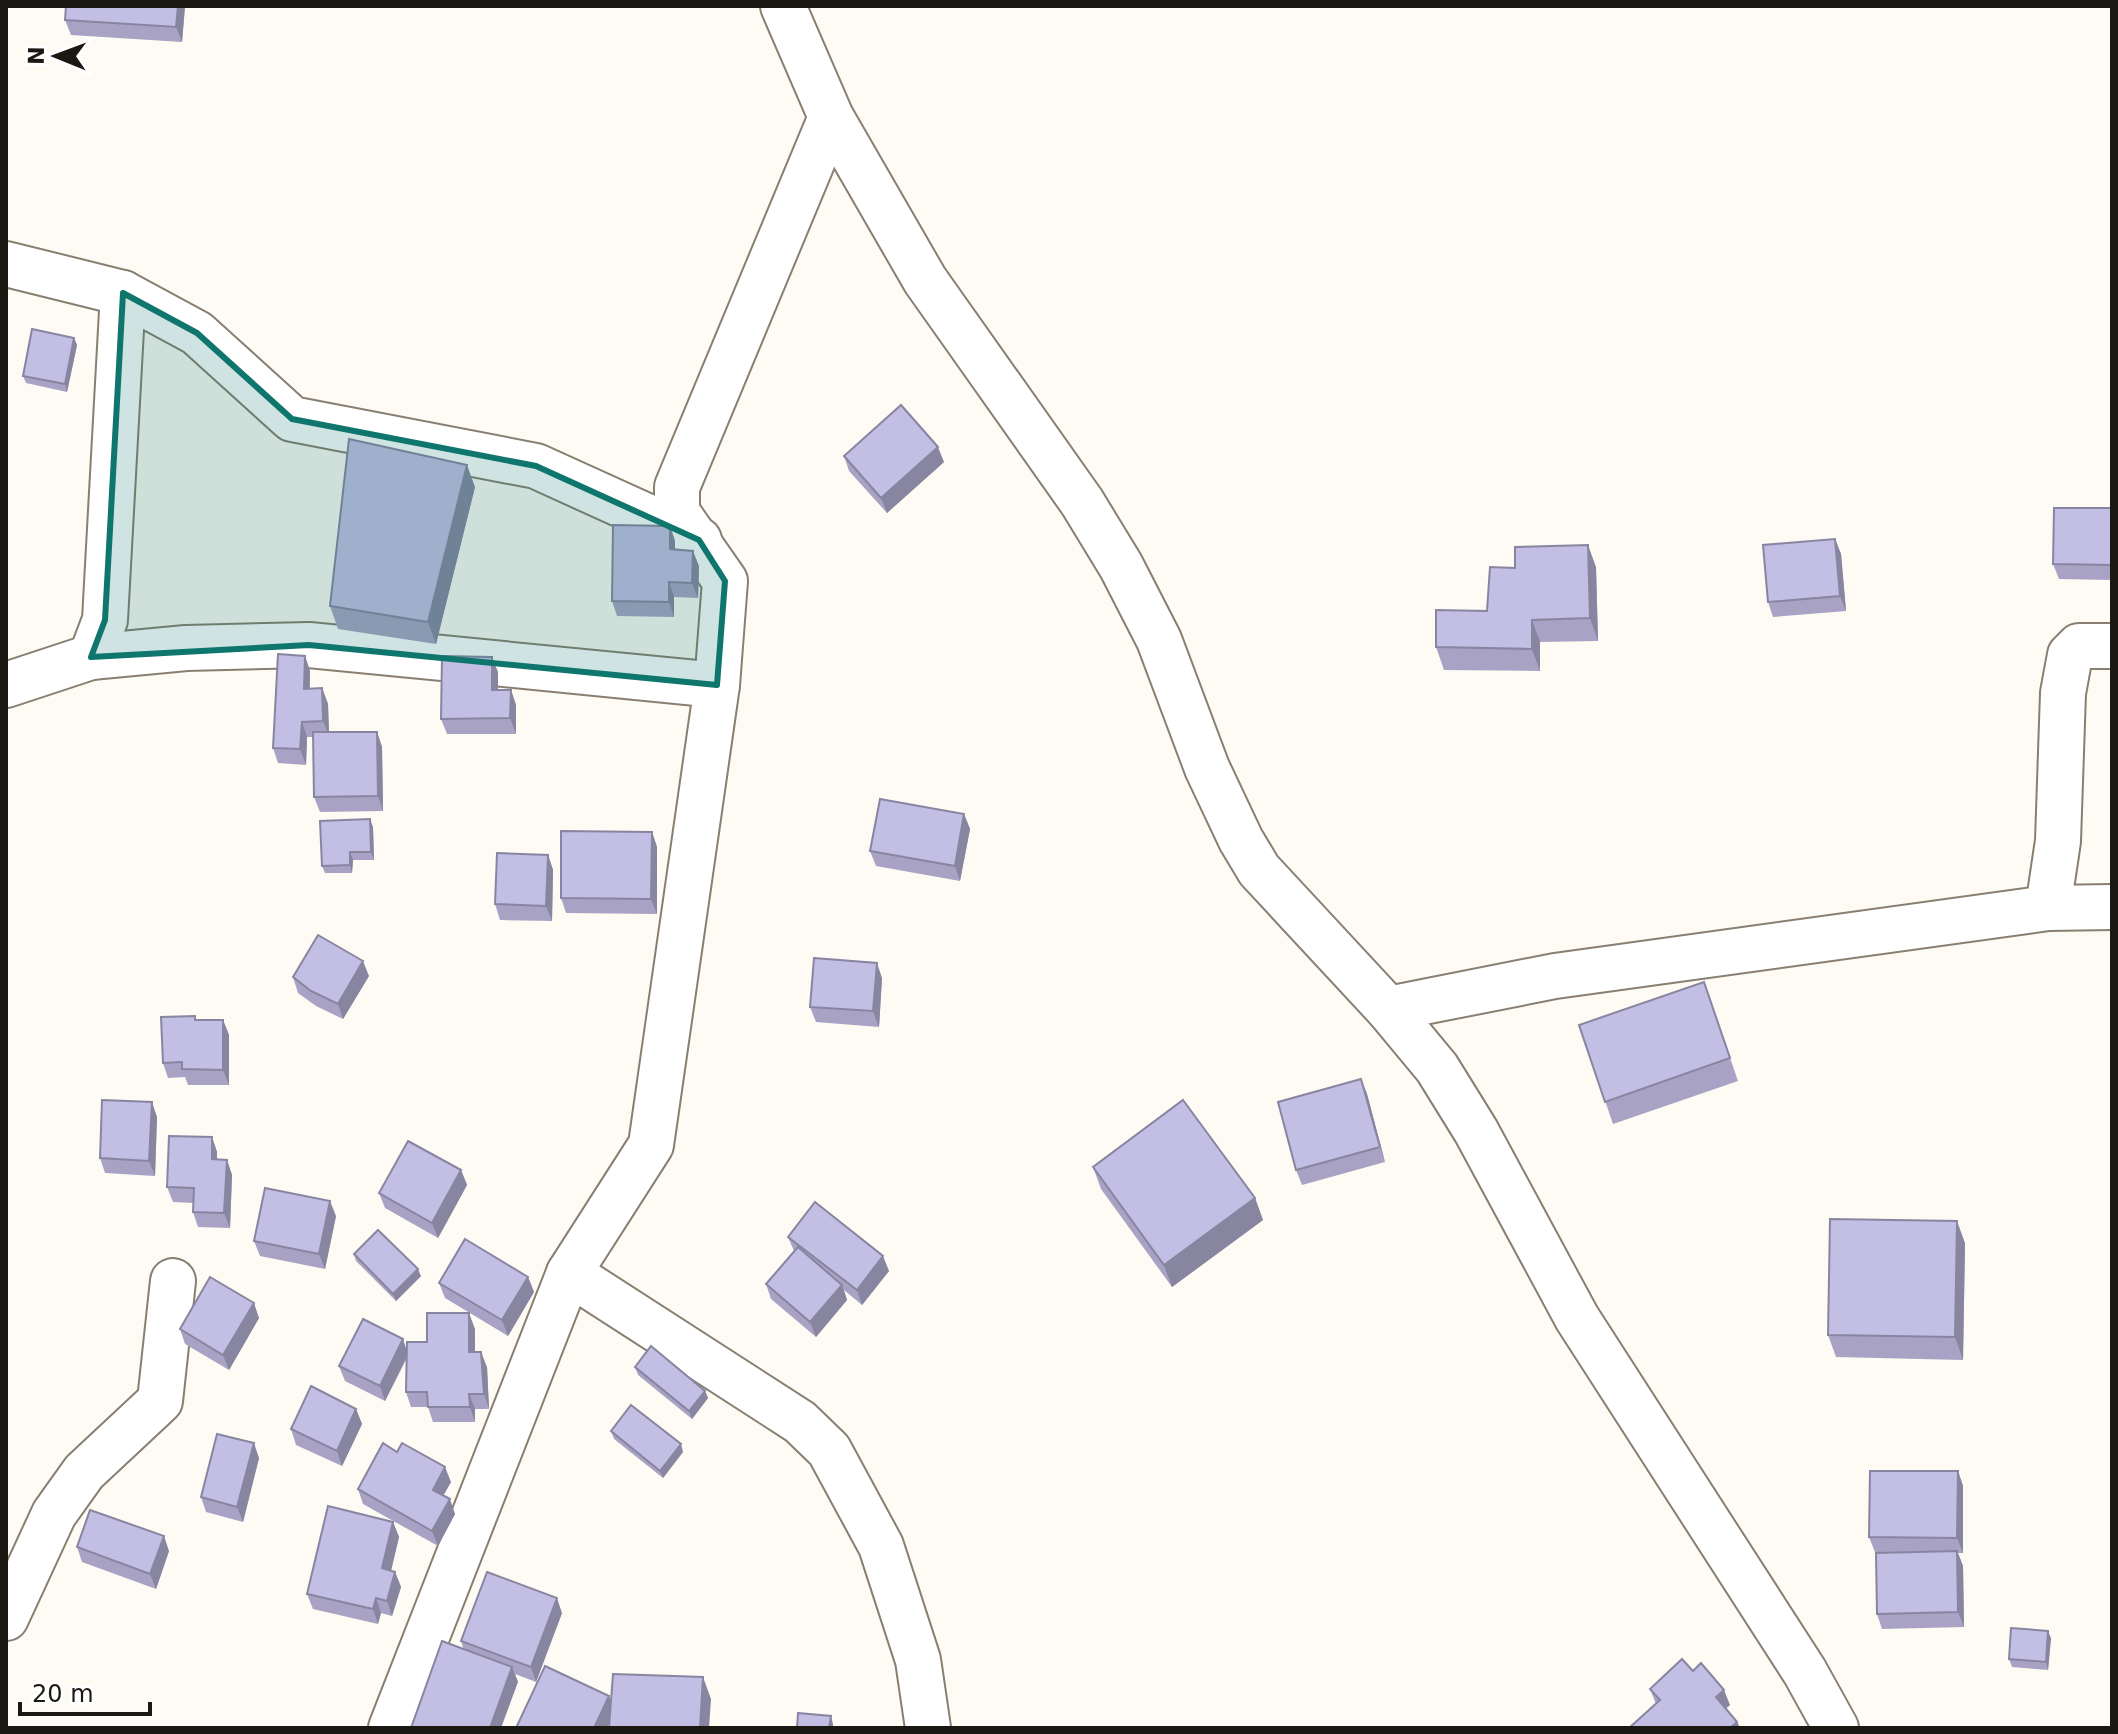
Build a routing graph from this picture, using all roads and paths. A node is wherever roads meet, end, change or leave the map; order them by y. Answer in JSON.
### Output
{"nodes":[{"id":1,"x":783,"y":6,"type":"edge"},
{"id":2,"x":831,"y":117,"type":"junction"},
{"id":3,"x":6,"y":264,"type":"edge"},
{"id":4,"x":123,"y":293,"type":"junction"},
{"id":5,"x":699,"y":540,"type":"junction"},
{"id":6,"x":2112,"y":646,"type":"edge"},
{"id":7,"x":91,"y":657,"type":"junction"},
{"id":8,"x":6,"y":685,"type":"edge"},
{"id":9,"x":717,"y":685,"type":"junction"},
{"id":10,"x":2112,"y":907,"type":"edge"},
{"id":11,"x":2048,"y":908,"type":"junction"},
{"id":12,"x":1388,"y":1009,"type":"junction"},
{"id":13,"x":569,"y":1273,"type":"junction"},
{"id":14,"x":173,"y":1281,"type":"dead end"},
{"id":15,"x":6,"y":1618,"type":"edge"},
{"id":16,"x":391,"y":1728,"type":"edge"},
{"id":17,"x":928,"y":1728,"type":"edge"},
{"id":18,"x":1836,"y":1728,"type":"edge"}],
"edges":[{"from":1,"to":2,"type":"street"},
{"from":2,"to":5,"type":"street"},
{"from":2,"to":12,"type":"street"},
{"from":3,"to":4,"type":"street"},
{"from":4,"to":5,"type":"street"},
{"from":4,"to":7,"type":"street"},
{"from":5,"to":9,"type":"street"},
{"from":6,"to":11,"type":"street"},
{"from":7,"to":8,"type":"street"},
{"from":7,"to":9,"type":"street"},
{"from":9,"to":13,"type":"street"},
{"from":10,"to":11,"type":"street"},
{"from":11,"to":12,"type":"street"},
{"from":12,"to":18,"type":"street"},
{"from":13,"to":16,"type":"street"},
{"from":13,"to":17,"type":"street"},
{"from":14,"to":15,"type":"street"}]}
